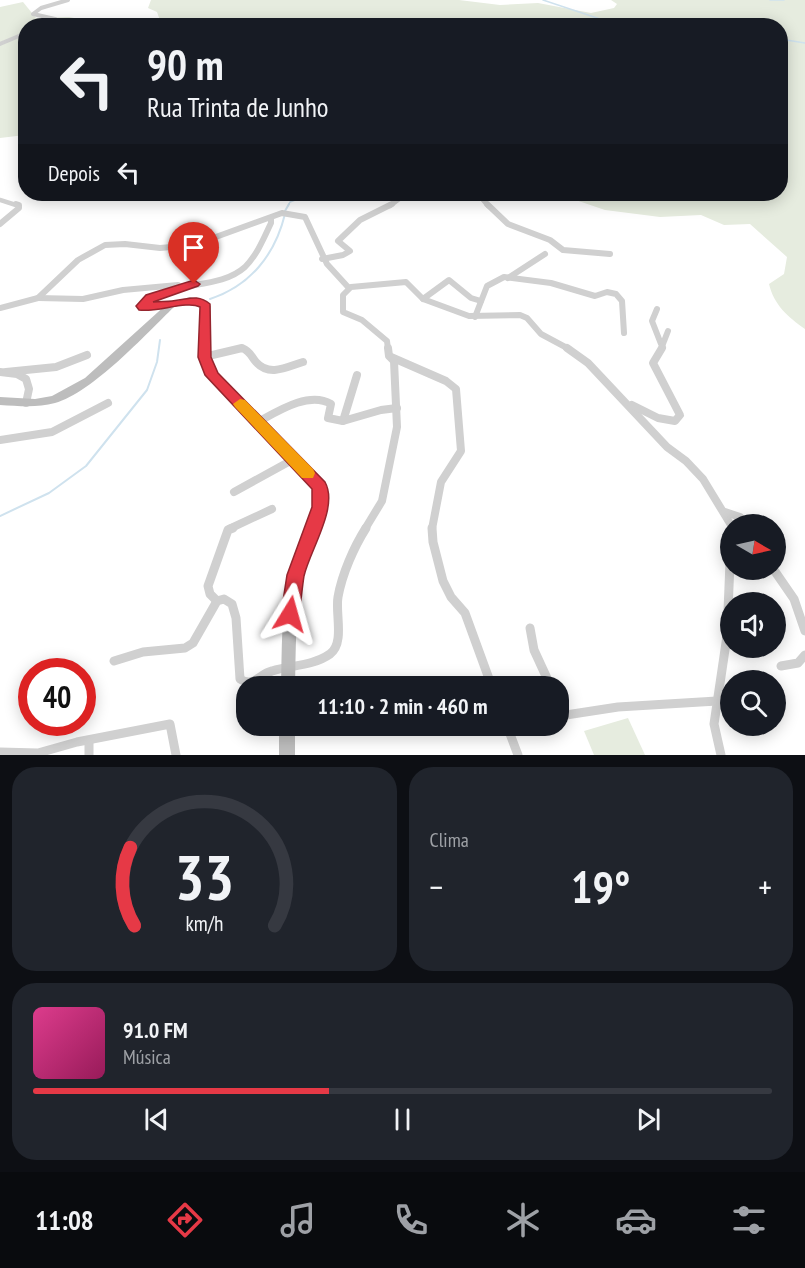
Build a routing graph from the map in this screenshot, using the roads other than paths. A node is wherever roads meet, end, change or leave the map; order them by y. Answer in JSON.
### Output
{"nodes":[{"id":1,"x":66,"y":1,"type":"edge"},
{"id":2,"x":40,"y":17,"type":"junction"},
{"id":3,"x":48,"y":18,"type":"edge"},
{"id":4,"x":18,"y":36,"type":"edge"},
{"id":5,"x":0,"y":44,"type":"edge"},
{"id":6,"x":0,"y":200,"type":"edge"},
{"id":7,"x":396,"y":201,"type":"edge"},
{"id":8,"x":484,"y":201,"type":"edge"},
{"id":9,"x":271,"y":218,"type":"junction"},
{"id":10,"x":0,"y":224,"type":"edge"},
{"id":11,"x":545,"y":254,"type":"dead end"},
{"id":12,"x":610,"y":254,"type":"dead end"},
{"id":13,"x":322,"y":258,"type":"junction"},
{"id":14,"x":508,"y":278,"type":"junction"},
{"id":15,"x":194,"y":284,"type":"junction"},
{"id":16,"x":348,"y":287,"type":"junction"},
{"id":17,"x":38,"y":298,"type":"junction"},
{"id":18,"x":423,"y":299,"type":"junction"},
{"id":19,"x":481,"y":301,"type":"junction"},
{"id":20,"x":171,"y":305,"type":"junction"},
{"id":21,"x":0,"y":308,"type":"edge"},
{"id":22,"x":657,"y":309,"type":"dead end"},
{"id":23,"x":475,"y":317,"type":"junction"},
{"id":24,"x":668,"y":331,"type":"dead end"},
{"id":25,"x":624,"y":333,"type":"dead end"},
{"id":26,"x":661,"y":344,"type":"junction"},
{"id":27,"x":87,"y":355,"type":"dead end"},
{"id":28,"x":389,"y":356,"type":"junction"},
{"id":29,"x":204,"y":357,"type":"junction"},
{"id":30,"x":303,"y":362,"type":"dead end"},
{"id":31,"x":3,"y":372,"type":"edge"},
{"id":32,"x":357,"y":375,"type":"dead end"},
{"id":33,"x":0,"y":401,"type":"edge"},
{"id":34,"x":26,"y":403,"type":"junction"},
{"id":35,"x":108,"y":403,"type":"dead end"},
{"id":36,"x":627,"y":403,"type":"junction"},
{"id":37,"x":397,"y":408,"type":"junction"},
{"id":38,"x":343,"y":421,"type":"junction"},
{"id":39,"x":258,"y":422,"type":"junction"},
{"id":40,"x":0,"y":440,"type":"edge"},
{"id":41,"x":294,"y":459,"type":"junction"},
{"id":42,"x":234,"y":492,"type":"dead end"},
{"id":43,"x":272,"y":508,"type":"dead end"},
{"id":44,"x":725,"y":512,"type":"joint"},
{"id":45,"x":731,"y":514,"type":"edge"},
{"id":46,"x":729,"y":580,"type":"edge"},
{"id":47,"x":782,"y":580,"type":"edge"},
{"id":48,"x":218,"y":601,"type":"junction"},
{"id":49,"x":530,"y":628,"type":"dead end"},
{"id":50,"x":805,"y":631,"type":"edge"},
{"id":51,"x":805,"y":655,"type":"edge"},
{"id":52,"x":114,"y":661,"type":"dead end"},
{"id":53,"x":781,"y":666,"type":"dead end"},
{"id":54,"x":289,"y":668,"type":"junction"},
{"id":55,"x":289,"y":676,"type":"edge"},
{"id":56,"x":488,"y":676,"type":"edge"},
{"id":57,"x":546,"y":676,"type":"edge"},
{"id":58,"x":717,"y":701,"type":"junction"},
{"id":59,"x":569,"y":715,"type":"edge"},
{"id":60,"x":287,"y":736,"type":"edge"},
{"id":61,"x":511,"y":736,"type":"edge"},
{"id":62,"x":89,"y":741,"type":"junction"},
{"id":63,"x":0,"y":752,"type":"edge"},
{"id":64,"x":89,"y":755,"type":"edge"},
{"id":65,"x":176,"y":755,"type":"edge"},
{"id":66,"x":287,"y":755,"type":"edge"},
{"id":67,"x":518,"y":755,"type":"edge"},
{"id":68,"x":721,"y":755,"type":"edge"}],
"edges":[{"from":1,"to":2,"type":"street"},
{"from":1,"to":2,"type":"street"},
{"from":2,"to":3,"type":"street"},
{"from":4,"to":5,"type":"street"},
{"from":6,"to":10,"type":"street"},
{"from":7,"to":13,"type":"street"},
{"from":8,"to":12,"type":"street"},
{"from":9,"to":13,"type":"street"},
{"from":9,"to":15,"type":"street"},
{"from":9,"to":17,"type":"street"},
{"from":11,"to":14,"type":"street"},
{"from":13,"to":16,"type":"street"},
{"from":14,"to":19,"type":"street"},
{"from":14,"to":25,"type":"street"},
{"from":15,"to":17,"type":"street"},
{"from":15,"to":20,"type":"street"},
{"from":16,"to":18,"type":"street"},
{"from":16,"to":28,"type":"street"},
{"from":17,"to":21,"type":"street"},
{"from":18,"to":19,"type":"street"},
{"from":18,"to":23,"type":"street"},
{"from":19,"to":23,"type":"street"},
{"from":20,"to":29,"type":"street"},
{"from":20,"to":34,"type":"street"},
{"from":22,"to":26,"type":"street"},
{"from":23,"to":36,"type":"street"},
{"from":24,"to":26,"type":"street"},
{"from":26,"to":36,"type":"street"},
{"from":27,"to":31,"type":"street"},
{"from":28,"to":37,"type":"street"},
{"from":28,"to":56,"type":"street"},
{"from":29,"to":30,"type":"street"},
{"from":29,"to":39,"type":"street"},
{"from":31,"to":34,"type":"street"},
{"from":32,"to":38,"type":"street"},
{"from":33,"to":34,"type":"street"},
{"from":35,"to":40,"type":"street"},
{"from":36,"to":44,"type":"street"},
{"from":37,"to":38,"type":"street"},
{"from":37,"to":54,"type":"street"},
{"from":38,"to":39,"type":"street"},
{"from":39,"to":41,"type":"street"},
{"from":41,"to":42,"type":"street"},
{"from":41,"to":54,"type":"street"},
{"from":43,"to":48,"type":"street"},
{"from":44,"to":45,"type":"street"},
{"from":46,"to":58,"type":"street"},
{"from":47,"to":50,"type":"street"},
{"from":48,"to":52,"type":"street"},
{"from":48,"to":54,"type":"street"},
{"from":49,"to":57,"type":"street"},
{"from":51,"to":53,"type":"street"},
{"from":54,"to":55,"type":"street"},
{"from":58,"to":59,"type":"street"},
{"from":58,"to":68,"type":"street"},
{"from":60,"to":66,"type":"street"},
{"from":61,"to":67,"type":"street"},
{"from":62,"to":63,"type":"street"},
{"from":62,"to":64,"type":"street"},
{"from":62,"to":65,"type":"street"}]}
